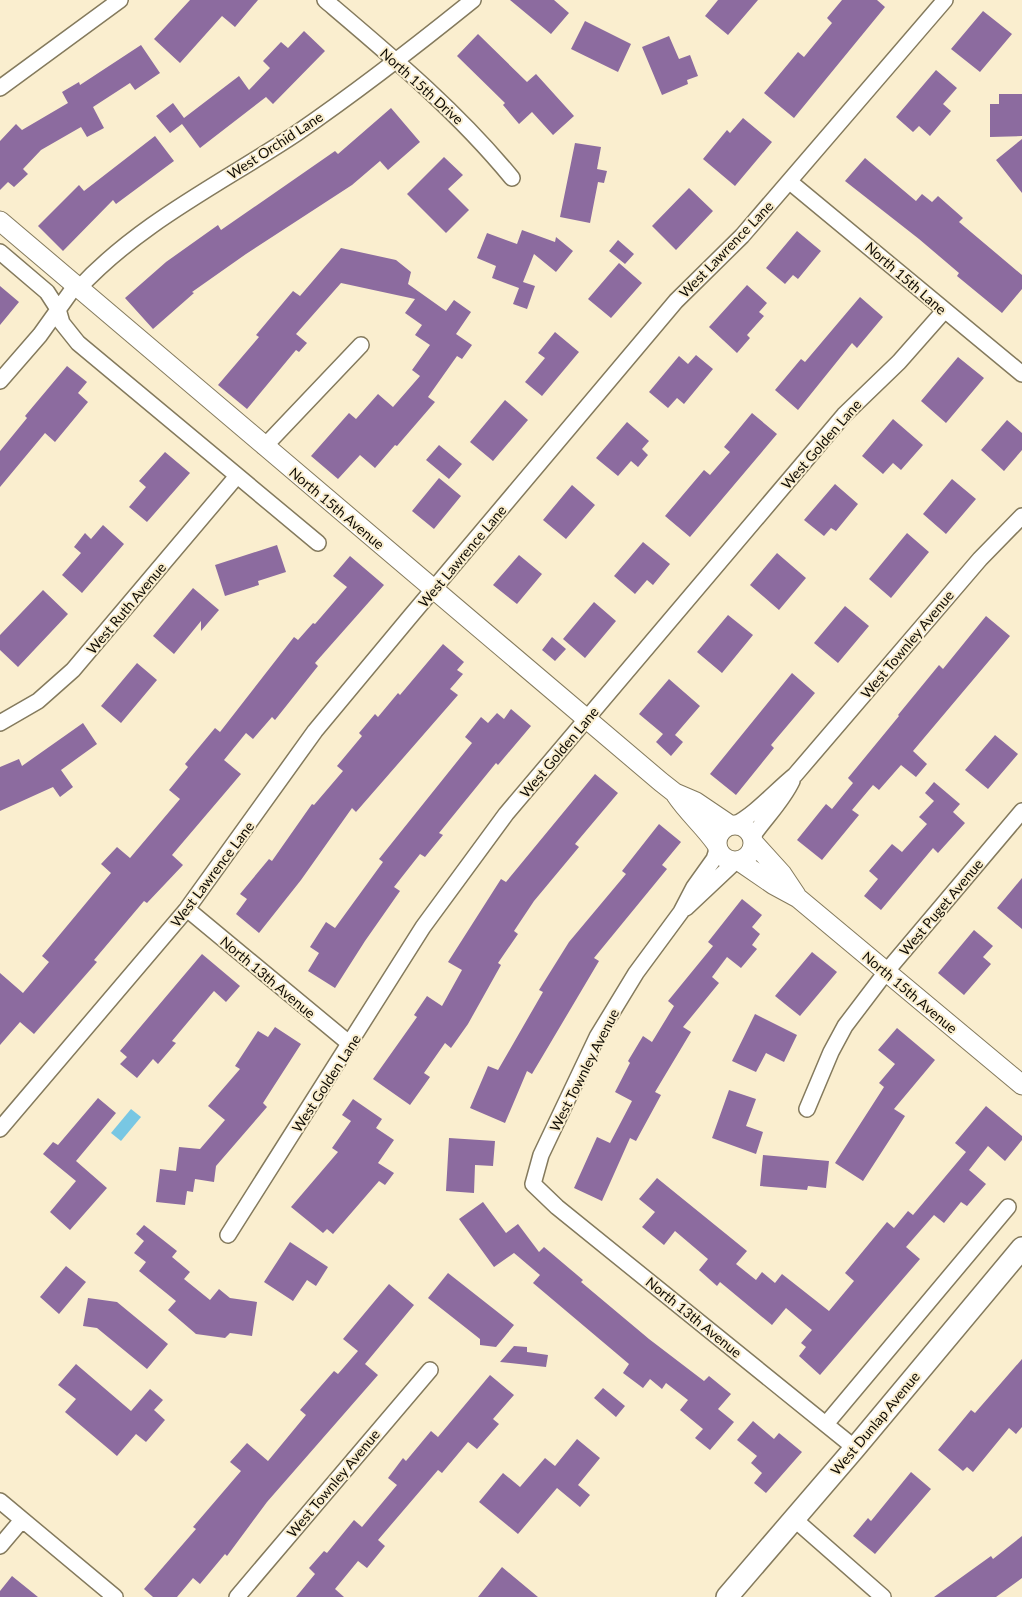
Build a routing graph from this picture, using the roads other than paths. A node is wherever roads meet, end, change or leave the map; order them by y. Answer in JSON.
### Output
{"nodes":[{"id":1,"x":120,"y":0,"type":"edge"},
{"id":2,"x":325,"y":0,"type":"edge"},
{"id":3,"x":473,"y":0,"type":"edge"},
{"id":4,"x":944,"y":0,"type":"edge"},
{"id":5,"x":395,"y":60,"type":"junction"},
{"id":6,"x":0,"y":88,"type":"edge"},
{"id":7,"x":512,"y":178,"type":"dead end"},
{"id":8,"x":790,"y":182,"type":"junction"},
{"id":9,"x":0,"y":221,"type":"edge"},
{"id":10,"x":0,"y":252,"type":"edge"},
{"id":11,"x":77,"y":288,"type":"junction"},
{"id":12,"x":58,"y":309,"type":"junction"},
{"id":13,"x":944,"y":311,"type":"junction"},
{"id":14,"x":360,"y":346,"type":"dead end"},
{"id":15,"x":1022,"y":374,"type":"edge"},
{"id":16,"x":0,"y":382,"type":"edge"},
{"id":17,"x":264,"y":447,"type":"junction"},
{"id":18,"x":237,"y":476,"type":"junction"},
{"id":19,"x":1022,"y":516,"type":"edge"},
{"id":20,"x":318,"y":543,"type":"dead end"},
{"id":21,"x":433,"y":590,"type":"junction"},
{"id":22,"x":587,"y":720,"type":"junction"},
{"id":23,"x":0,"y":723,"type":"edge"},
{"id":24,"x":795,"y":776,"type":"junction"},
{"id":25,"x":675,"y":794,"type":"junction"},
{"id":26,"x":1022,"y":811,"type":"edge"},
{"id":27,"x":732,"y":825,"type":"junction"},
{"id":28,"x":753,"y":840,"type":"junction"},
{"id":29,"x":718,"y":846,"type":"junction"},
{"id":30,"x":738,"y":861,"type":"junction"},
{"id":31,"x":798,"y":898,"type":"junction"},
{"id":32,"x":187,"y":909,"type":"junction"},
{"id":33,"x":681,"y":912,"type":"junction"},
{"id":34,"x":886,"y":972,"type":"junction"},
{"id":35,"x":350,"y":1044,"type":"junction"},
{"id":36,"x":1022,"y":1085,"type":"edge"},
{"id":37,"x":807,"y":1109,"type":"dead end"},
{"id":38,"x":0,"y":1129,"type":"edge"},
{"id":39,"x":533,"y":1184,"type":"joint"},
{"id":40,"x":1008,"y":1207,"type":"dead end"},
{"id":41,"x":228,"y":1235,"type":"dead end"},
{"id":42,"x":1022,"y":1248,"type":"edge"},
{"id":43,"x":430,"y":1370,"type":"dead end"},
{"id":44,"x":826,"y":1424,"type":"junction"},
{"id":45,"x":856,"y":1448,"type":"junction"},
{"id":46,"x":0,"y":1502,"type":"edge"},
{"id":47,"x":793,"y":1518,"type":"junction"},
{"id":48,"x":22,"y":1520,"type":"junction"},
{"id":49,"x":0,"y":1546,"type":"edge"},
{"id":50,"x":116,"y":1597,"type":"edge"},
{"id":51,"x":237,"y":1597,"type":"edge"},
{"id":52,"x":727,"y":1597,"type":"edge"},
{"id":53,"x":883,"y":1597,"type":"edge"}],
"edges":[{"from":1,"to":6,"type":"street"},
{"from":2,"to":5,"type":"street","name":"North 15th Drive"},
{"from":3,"to":5,"type":"street","name":"West Orchid Lane"},
{"from":4,"to":8,"type":"street","name":"West Lawrence Lane"},
{"from":5,"to":7,"type":"street","name":"North 15th Drive"},
{"from":5,"to":11,"type":"street","name":"West Orchid Lane"},
{"from":8,"to":13,"type":"street","name":"North 15th Lane"},
{"from":8,"to":21,"type":"street","name":"West Lawrence Lane"},
{"from":9,"to":11,"type":"street","name":"North 15th Avenue"},
{"from":10,"to":12,"type":"street"},
{"from":11,"to":12,"type":"street","name":"West Orchid Lane"},
{"from":11,"to":17,"type":"street","name":"North 15th Avenue"},
{"from":12,"to":16,"type":"street","name":"West Orchid Lane"},
{"from":12,"to":18,"type":"street"},
{"from":13,"to":15,"type":"street","name":"North 15th Lane"},
{"from":13,"to":22,"type":"street","name":"West Golden Lane"},
{"from":14,"to":17,"type":"street"},
{"from":17,"to":21,"type":"street","name":"North 15th Avenue"},
{"from":18,"to":20,"type":"street"},
{"from":18,"to":23,"type":"street","name":"West Ruth Avenue"},
{"from":19,"to":24,"type":"street","name":"West Townley Avenue"},
{"from":21,"to":22,"type":"street","name":"North 15th Avenue"},
{"from":21,"to":32,"type":"street","name":"West Lawrence Lane"},
{"from":22,"to":25,"type":"street","name":"North 15th Avenue"},
{"from":22,"to":35,"type":"street","name":"West Golden Lane"},
{"from":24,"to":27,"type":"street","name":"West Townley Avenue"},
{"from":24,"to":28,"type":"street","name":"West Townley Avenue"},
{"from":25,"to":27,"type":"street","name":"North 15th Avenue"},
{"from":25,"to":29,"type":"street","name":"North 15th Avenue"},
{"from":26,"to":34,"type":"street","name":"West Puget Avenue"},
{"from":27,"to":28,"type":"street","name":"North 15th Avenue"},
{"from":27,"to":29,"type":"street"},
{"from":28,"to":30,"type":"street"},
{"from":28,"to":31,"type":"street","name":"North 15th Avenue"},
{"from":29,"to":30,"type":"street","name":"North 15th Avenue"},
{"from":29,"to":33,"type":"street","name":"West Townley Avenue"},
{"from":30,"to":31,"type":"street","name":"North 15th Avenue"},
{"from":30,"to":33,"type":"street","name":"West Townley Avenue"},
{"from":31,"to":34,"type":"street","name":"North 15th Avenue"},
{"from":32,"to":35,"type":"street","name":"North 13th Avenue"},
{"from":32,"to":38,"type":"street","name":"West Lawrence Lane"},
{"from":33,"to":39,"type":"street","name":"West Townley Avenue"},
{"from":34,"to":36,"type":"street","name":"North 15th Avenue"},
{"from":34,"to":37,"type":"street","name":"West Puget Avenue"},
{"from":35,"to":41,"type":"street","name":"West Golden Lane"},
{"from":39,"to":44,"type":"street","name":"North 13th Avenue"},
{"from":40,"to":44,"type":"street"},
{"from":42,"to":45,"type":"main road","name":"West Dunlap Avenue"},
{"from":43,"to":51,"type":"street","name":"West Townley Avenue"},
{"from":44,"to":45,"type":"street","name":"North 13th Avenue"},
{"from":45,"to":47,"type":"main road","name":"West Dunlap Avenue"},
{"from":46,"to":48,"type":"street"},
{"from":47,"to":52,"type":"main road","name":"West Dunlap Avenue"},
{"from":47,"to":53,"type":"street"},
{"from":48,"to":49,"type":"street"},
{"from":48,"to":50,"type":"street"}]}
